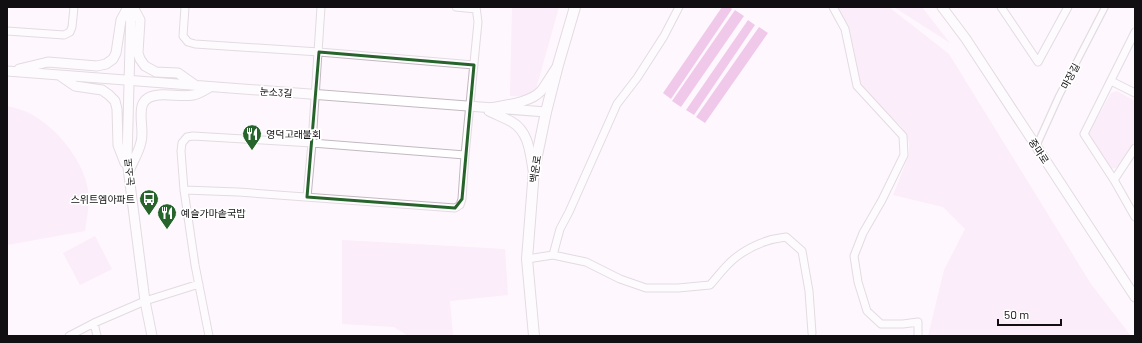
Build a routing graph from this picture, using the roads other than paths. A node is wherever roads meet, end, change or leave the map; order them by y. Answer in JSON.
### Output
{"nodes":[{"id":1,"x":74,"y":7,"type":"edge"},
{"id":2,"x":131,"y":7,"type":"edge"},
{"id":3,"x":185,"y":7,"type":"edge"},
{"id":4,"x":321,"y":7,"type":"edge"},
{"id":5,"x":456,"y":7,"type":"edge"},
{"id":6,"x":575,"y":7,"type":"edge"},
{"id":7,"x":679,"y":7,"type":"edge"},
{"id":8,"x":833,"y":7,"type":"edge"},
{"id":9,"x":942,"y":7,"type":"edge"},
{"id":10,"x":1068,"y":7,"type":"edge"},
{"id":11,"x":1105,"y":7,"type":"edge"},
{"id":12,"x":476,"y":8,"type":"edge"},
{"id":13,"x":1003,"y":8,"type":"edge"},
{"id":14,"x":7,"y":31,"type":"edge"},
{"id":15,"x":1135,"y":32,"type":"edge"},
{"id":16,"x":318,"y":52,"type":"junction"},
{"id":17,"x":474,"y":65,"type":"junction"},
{"id":18,"x":558,"y":65,"type":"junction"},
{"id":19,"x":8,"y":71,"type":"edge"},
{"id":20,"x":58,"y":75,"type":"junction"},
{"id":21,"x":129,"y":80,"type":"junction"},
{"id":22,"x":1111,"y":80,"type":"junction"},
{"id":23,"x":196,"y":85,"type":"junction"},
{"id":24,"x":211,"y":86,"type":"junction"},
{"id":25,"x":1135,"y":93,"type":"edge"},
{"id":26,"x":315,"y":95,"type":"junction"},
{"id":27,"x":470,"y":106,"type":"junction"},
{"id":28,"x":490,"y":108,"type":"junction"},
{"id":29,"x":546,"y":112,"type":"junction"},
{"id":30,"x":312,"y":144,"type":"junction"},
{"id":31,"x":1036,"y":147,"type":"junction"},
{"id":32,"x":1135,"y":148,"type":"edge"},
{"id":33,"x":465,"y":155,"type":"junction"},
{"id":34,"x":534,"y":170,"type":"junction"},
{"id":35,"x":129,"y":172,"type":"junction"},
{"id":36,"x":1114,"y":180,"type":"junction"},
{"id":37,"x":184,"y":190,"type":"junction"},
{"id":38,"x":306,"y":197,"type":"junction"},
{"id":39,"x":1135,"y":218,"type":"edge"},
{"id":40,"x":553,"y":255,"type":"junction"},
{"id":41,"x":527,"y":259,"type":"junction"},
{"id":42,"x":199,"y":284,"type":"junction"},
{"id":43,"x":1135,"y":296,"type":"edge"},
{"id":44,"x":145,"y":301,"type":"junction"},
{"id":45,"x":94,"y":323,"type":"junction"},
{"id":46,"x":812,"y":333,"type":"dead end"},
{"id":47,"x":69,"y":336,"type":"edge"},
{"id":48,"x":97,"y":336,"type":"edge"},
{"id":49,"x":152,"y":336,"type":"edge"},
{"id":50,"x":209,"y":336,"type":"edge"},
{"id":51,"x":534,"y":336,"type":"edge"},
{"id":52,"x":918,"y":336,"type":"edge"}],
"edges":[{"from":1,"to":14,"type":"street"},
{"from":2,"to":19,"type":"street"},
{"from":2,"to":21,"type":"street","name":"눈소로"},
{"from":2,"to":23,"type":"street"},
{"from":3,"to":16,"type":"street"},
{"from":4,"to":16,"type":"street"},
{"from":5,"to":12,"type":"street"},
{"from":6,"to":18,"type":"main road","name":"백운로"},
{"from":7,"to":40,"type":"street"},
{"from":8,"to":52,"type":"street"},
{"from":9,"to":31,"type":"street","name":"중마로"},
{"from":10,"to":13,"type":"street"},
{"from":11,"to":31,"type":"street","name":"마장길"},
{"from":12,"to":17,"type":"street"},
{"from":15,"to":22,"type":"street"},
{"from":16,"to":17,"type":"street"},
{"from":16,"to":26,"type":"street"},
{"from":17,"to":27,"type":"street"},
{"from":18,"to":28,"type":"street"},
{"from":18,"to":29,"type":"main road","name":"백운로"},
{"from":19,"to":20,"type":"street","name":"눈소3길"},
{"from":20,"to":21,"type":"street","name":"눈소3길"},
{"from":20,"to":35,"type":"street"},
{"from":21,"to":23,"type":"street","name":"눈소3길"},
{"from":21,"to":35,"type":"street","name":"눈소로"},
{"from":22,"to":25,"type":"street"},
{"from":22,"to":36,"type":"street"},
{"from":23,"to":24,"type":"street","name":"눈소3길"},
{"from":24,"to":26,"type":"street","name":"눈소3길"},
{"from":24,"to":35,"type":"street"},
{"from":26,"to":27,"type":"street","name":"눈소3길"},
{"from":26,"to":30,"type":"street"},
{"from":27,"to":28,"type":"street","name":"눈소3길"},
{"from":27,"to":33,"type":"street"},
{"from":28,"to":29,"type":"street","name":"눈소3길"},
{"from":28,"to":34,"type":"street"},
{"from":29,"to":34,"type":"main road","name":"백운로"},
{"from":30,"to":33,"type":"street"},
{"from":30,"to":37,"type":"street"},
{"from":30,"to":38,"type":"street"},
{"from":31,"to":43,"type":"street","name":"중마로"},
{"from":32,"to":36,"type":"street"},
{"from":33,"to":38,"type":"street"},
{"from":34,"to":41,"type":"main road","name":"백운로"},
{"from":35,"to":44,"type":"street","name":"눈소로"},
{"from":36,"to":39,"type":"street"},
{"from":37,"to":38,"type":"street"},
{"from":37,"to":42,"type":"street"},
{"from":40,"to":41,"type":"street"},
{"from":40,"to":46,"type":"street"},
{"from":41,"to":51,"type":"main road","name":"백운로"},
{"from":42,"to":44,"type":"street"},
{"from":42,"to":50,"type":"street"},
{"from":44,"to":45,"type":"street"},
{"from":44,"to":49,"type":"street","name":"눈소로"},
{"from":45,"to":47,"type":"street"},
{"from":45,"to":48,"type":"street"}]}
